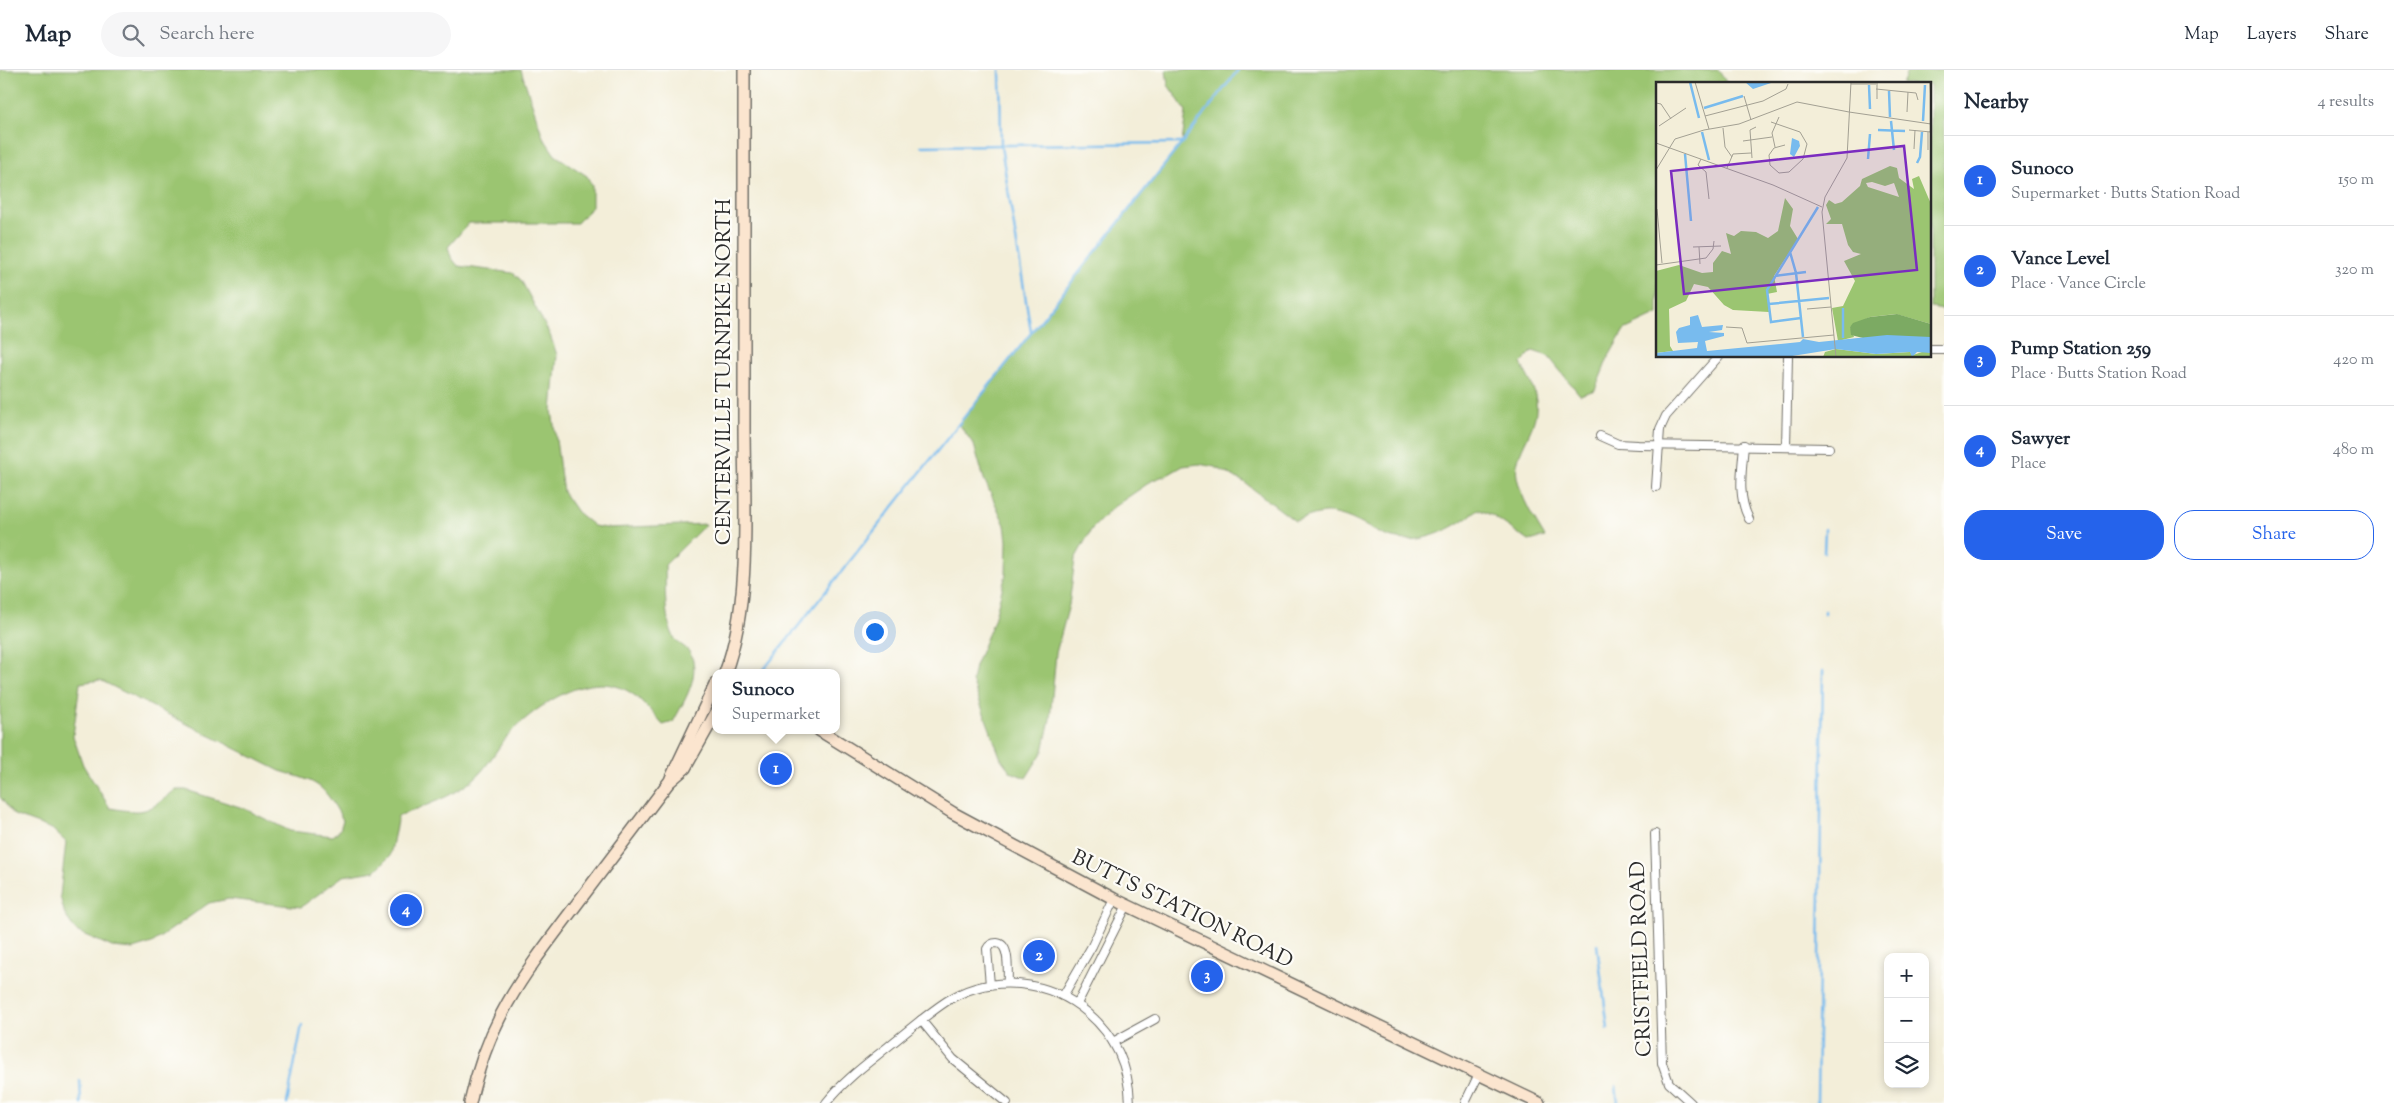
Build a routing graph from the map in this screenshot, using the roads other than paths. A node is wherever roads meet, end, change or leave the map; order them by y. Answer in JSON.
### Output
{"nodes":[{"id":1,"x":744,"y":70,"type":"edge"},
{"id":2,"x":1716,"y":358,"type":"edge"},
{"id":3,"x":1788,"y":358,"type":"edge"},
{"id":4,"x":1600,"y":436,"type":"dead end"},
{"id":5,"x":1744,"y":445,"type":"junction"},
{"id":6,"x":1659,"y":446,"type":"junction"},
{"id":7,"x":1786,"y":447,"type":"junction"},
{"id":8,"x":1829,"y":448,"type":"dead end"},
{"id":9,"x":1656,"y":487,"type":"dead end"},
{"id":10,"x":1749,"y":519,"type":"dead end"},
{"id":11,"x":726,"y":669,"type":"edge"},
{"id":12,"x":712,"y":691,"type":"edge"},
{"id":13,"x":712,"y":720,"type":"edge"},
{"id":14,"x":825,"y":734,"type":"edge"},
{"id":15,"x":669,"y":782,"type":"junction"},
{"id":16,"x":1656,"y":834,"type":"dead end"},
{"id":17,"x":1114,"y":899,"type":"junction"},
{"id":18,"x":1127,"y":905,"type":"junction"},
{"id":19,"x":1008,"y":983,"type":"junction"},
{"id":20,"x":990,"y":985,"type":"junction"},
{"id":21,"x":1063,"y":996,"type":"junction"},
{"id":22,"x":1077,"y":1004,"type":"junction"},
{"id":23,"x":1155,"y":1019,"type":"dead end"},
{"id":24,"x":921,"y":1020,"type":"junction"},
{"id":25,"x":1113,"y":1042,"type":"junction"},
{"id":26,"x":1479,"y":1074,"type":"junction"},
{"id":27,"x":470,"y":1103,"type":"edge"},
{"id":28,"x":826,"y":1103,"type":"edge"},
{"id":29,"x":1007,"y":1103,"type":"edge"},
{"id":30,"x":1130,"y":1103,"type":"edge"},
{"id":31,"x":1465,"y":1103,"type":"edge"},
{"id":32,"x":1539,"y":1103,"type":"edge"},
{"id":33,"x":1691,"y":1103,"type":"edge"}],
"edges":[{"from":1,"to":11,"type":"main road","name":"CENTERVILLE TURNPIKE NORTH"},
{"from":2,"to":6,"type":"street"},
{"from":3,"to":7,"type":"street"},
{"from":4,"to":6,"type":"street"},
{"from":5,"to":6,"type":"street"},
{"from":5,"to":7,"type":"street"},
{"from":5,"to":10,"type":"street"},
{"from":6,"to":9,"type":"street"},
{"from":7,"to":8,"type":"street"},
{"from":12,"to":15,"type":"main road"},
{"from":13,"to":15,"type":"main road"},
{"from":14,"to":17,"type":"main road","name":"BUTTS STATION ROAD"},
{"from":15,"to":27,"type":"main road"},
{"from":16,"to":33,"type":"street","name":"CRISTFIELD ROAD"},
{"from":17,"to":18,"type":"main road","name":"BUTTS STATION ROAD"},
{"from":17,"to":21,"type":"street"},
{"from":18,"to":22,"type":"street"},
{"from":18,"to":26,"type":"main road","name":"BUTTS STATION ROAD"},
{"from":19,"to":20,"type":"street"},
{"from":19,"to":20,"type":"street"},
{"from":19,"to":21,"type":"street"},
{"from":20,"to":24,"type":"street"},
{"from":21,"to":22,"type":"street"},
{"from":22,"to":25,"type":"street"},
{"from":23,"to":25,"type":"street"},
{"from":24,"to":28,"type":"street"},
{"from":24,"to":29,"type":"street"},
{"from":25,"to":30,"type":"street"},
{"from":26,"to":31,"type":"street"},
{"from":26,"to":32,"type":"main road","name":"BUTTS STATION ROAD"}]}
